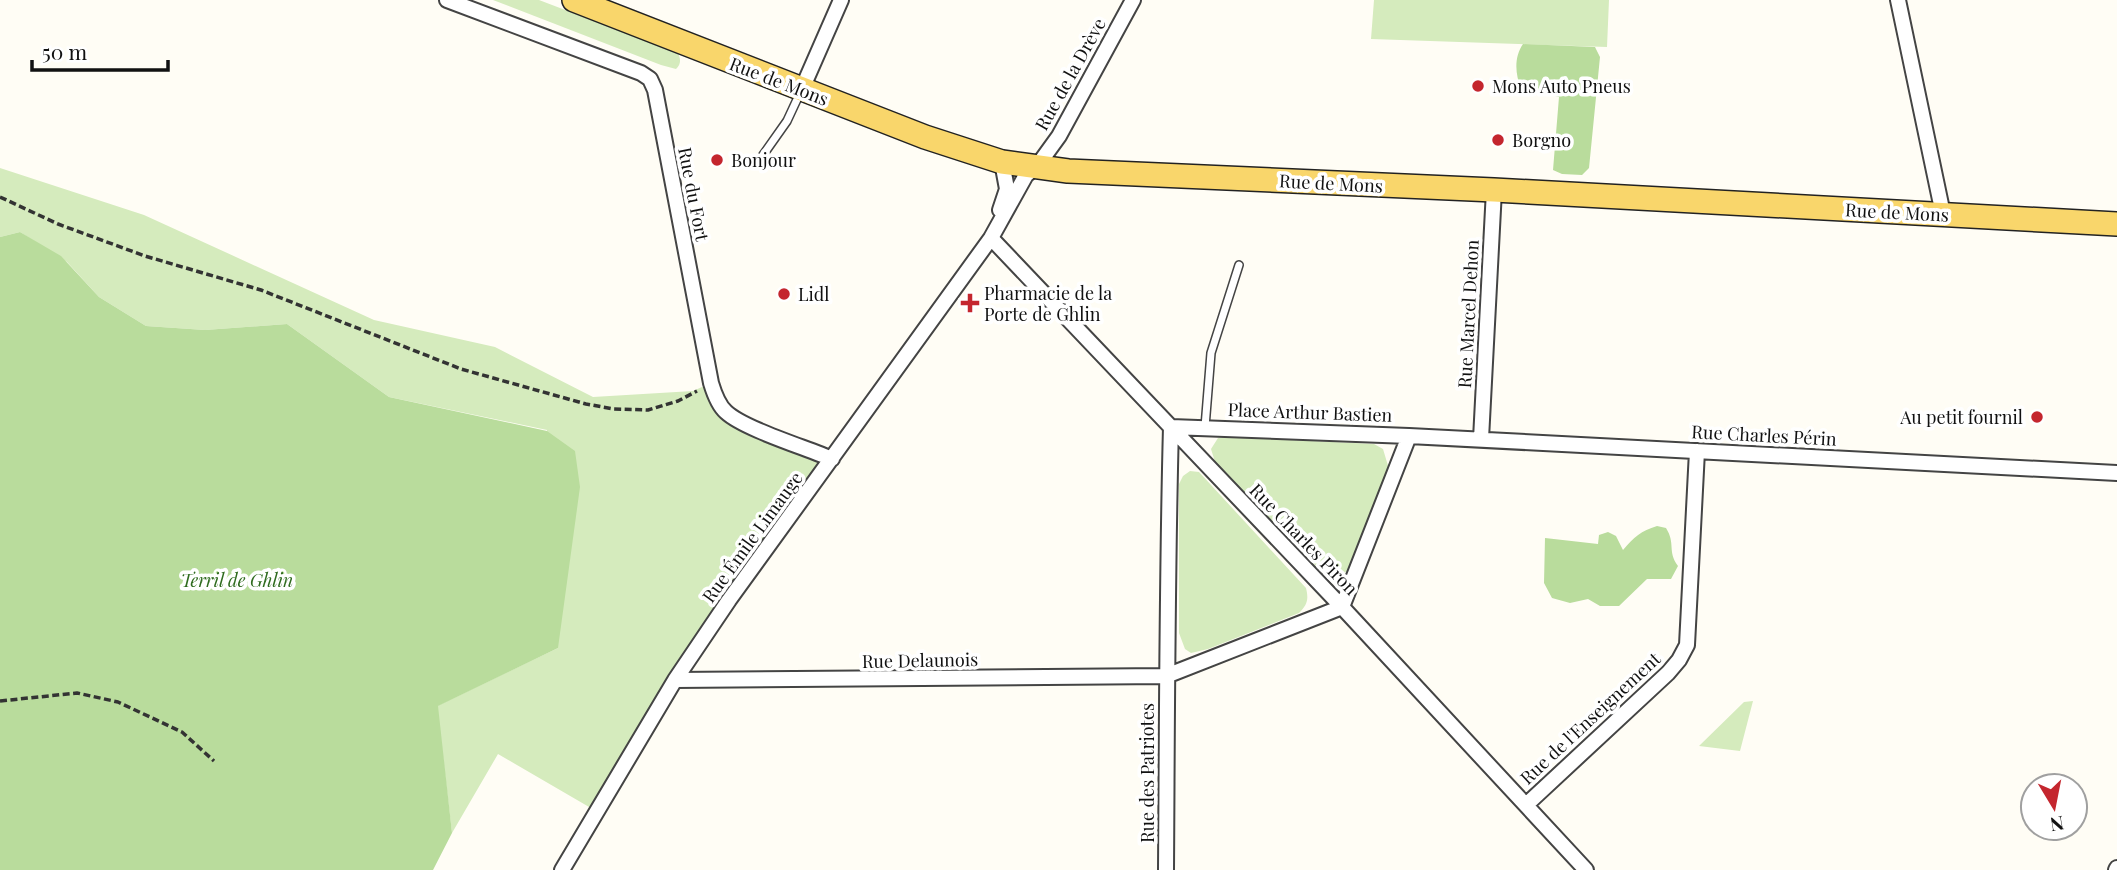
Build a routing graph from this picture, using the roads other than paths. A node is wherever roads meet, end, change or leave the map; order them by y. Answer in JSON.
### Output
{"nodes":[{"id":1,"x":447,"y":0,"type":"edge"},
{"id":2,"x":574,"y":0,"type":"edge"},
{"id":3,"x":841,"y":0,"type":"edge"},
{"id":4,"x":1133,"y":0,"type":"edge"},
{"id":5,"x":1898,"y":0,"type":"edge"},
{"id":6,"x":617,"y":8,"type":"edge"},
{"id":7,"x":802,"y":89,"type":"junction"},
{"id":8,"x":763,"y":155,"type":"dead end"},
{"id":9,"x":1002,"y":162,"type":"junction"},
{"id":10,"x":1038,"y":165,"type":"junction"},
{"id":11,"x":1494,"y":190,"type":"junction"},
{"id":12,"x":1943,"y":214,"type":"junction"},
{"id":13,"x":2117,"y":224,"type":"edge"},
{"id":14,"x":990,"y":238,"type":"junction"},
{"id":15,"x":1239,"y":265,"type":"dead end"},
{"id":16,"x":1171,"y":427,"type":"junction"},
{"id":17,"x":1205,"y":428,"type":"junction"},
{"id":18,"x":1409,"y":436,"type":"junction"},
{"id":19,"x":1480,"y":439,"type":"junction"},
{"id":20,"x":1697,"y":451,"type":"junction"},
{"id":21,"x":832,"y":459,"type":"junction"},
{"id":22,"x":2117,"y":473,"type":"edge"},
{"id":23,"x":1342,"y":607,"type":"junction"},
{"id":24,"x":1166,"y":676,"type":"junction"},
{"id":25,"x":675,"y":680,"type":"junction"},
{"id":26,"x":1526,"y":805,"type":"junction"},
{"id":27,"x":562,"y":870,"type":"edge"},
{"id":28,"x":1166,"y":870,"type":"edge"},
{"id":29,"x":1586,"y":870,"type":"edge"}],
"edges":[{"from":1,"to":21,"type":"street","name":"Rue du Fort"},
{"from":2,"to":6,"type":"main road","name":"Rue de Mons"},
{"from":3,"to":7,"type":"street"},
{"from":4,"to":10,"type":"street","name":"Rue de la Drève"},
{"from":5,"to":12,"type":"street"},
{"from":6,"to":7,"type":"main road","name":"Rue de Mons"},
{"from":7,"to":8,"type":"lane"},
{"from":7,"to":9,"type":"main road","name":"Rue de Mons"},
{"from":9,"to":10,"type":"main road","name":"Rue de Mons"},
{"from":9,"to":14,"type":"street"},
{"from":10,"to":11,"type":"main road","name":"Rue de Mons"},
{"from":10,"to":14,"type":"street","name":"Rue de la Drève"},
{"from":11,"to":12,"type":"main road","name":"Rue de Mons"},
{"from":11,"to":19,"type":"street","name":"Rue Marcel Dehon"},
{"from":12,"to":13,"type":"main road","name":"Rue de Mons"},
{"from":14,"to":16,"type":"street","name":"Rue Charles Piron"},
{"from":14,"to":21,"type":"street","name":"Rue Émile Limauge"},
{"from":15,"to":17,"type":"lane"},
{"from":16,"to":17,"type":"street","name":"Place Arthur Bastien"},
{"from":16,"to":23,"type":"street","name":"Rue Charles Piron"},
{"from":16,"to":24,"type":"street"},
{"from":17,"to":18,"type":"street","name":"Place Arthur Bastien"},
{"from":18,"to":19,"type":"street","name":"Rue Charles Périn"},
{"from":18,"to":23,"type":"street","name":"Place Arthur Bastien"},
{"from":19,"to":20,"type":"street","name":"Rue Charles Périn"},
{"from":20,"to":22,"type":"street","name":"Rue Charles Périn"},
{"from":20,"to":26,"type":"street","name":"Rue de l'Enseignement"},
{"from":21,"to":25,"type":"street","name":"Rue Émile Limauge"},
{"from":23,"to":24,"type":"street"},
{"from":23,"to":26,"type":"street","name":"Rue Charles Piron"},
{"from":24,"to":25,"type":"street","name":"Rue Delaunois"},
{"from":24,"to":28,"type":"street","name":"Rue des Patriotes"},
{"from":25,"to":27,"type":"street","name":"Rue Émile Limauge"},
{"from":26,"to":29,"type":"street","name":"Rue Charles Piron"}]}
